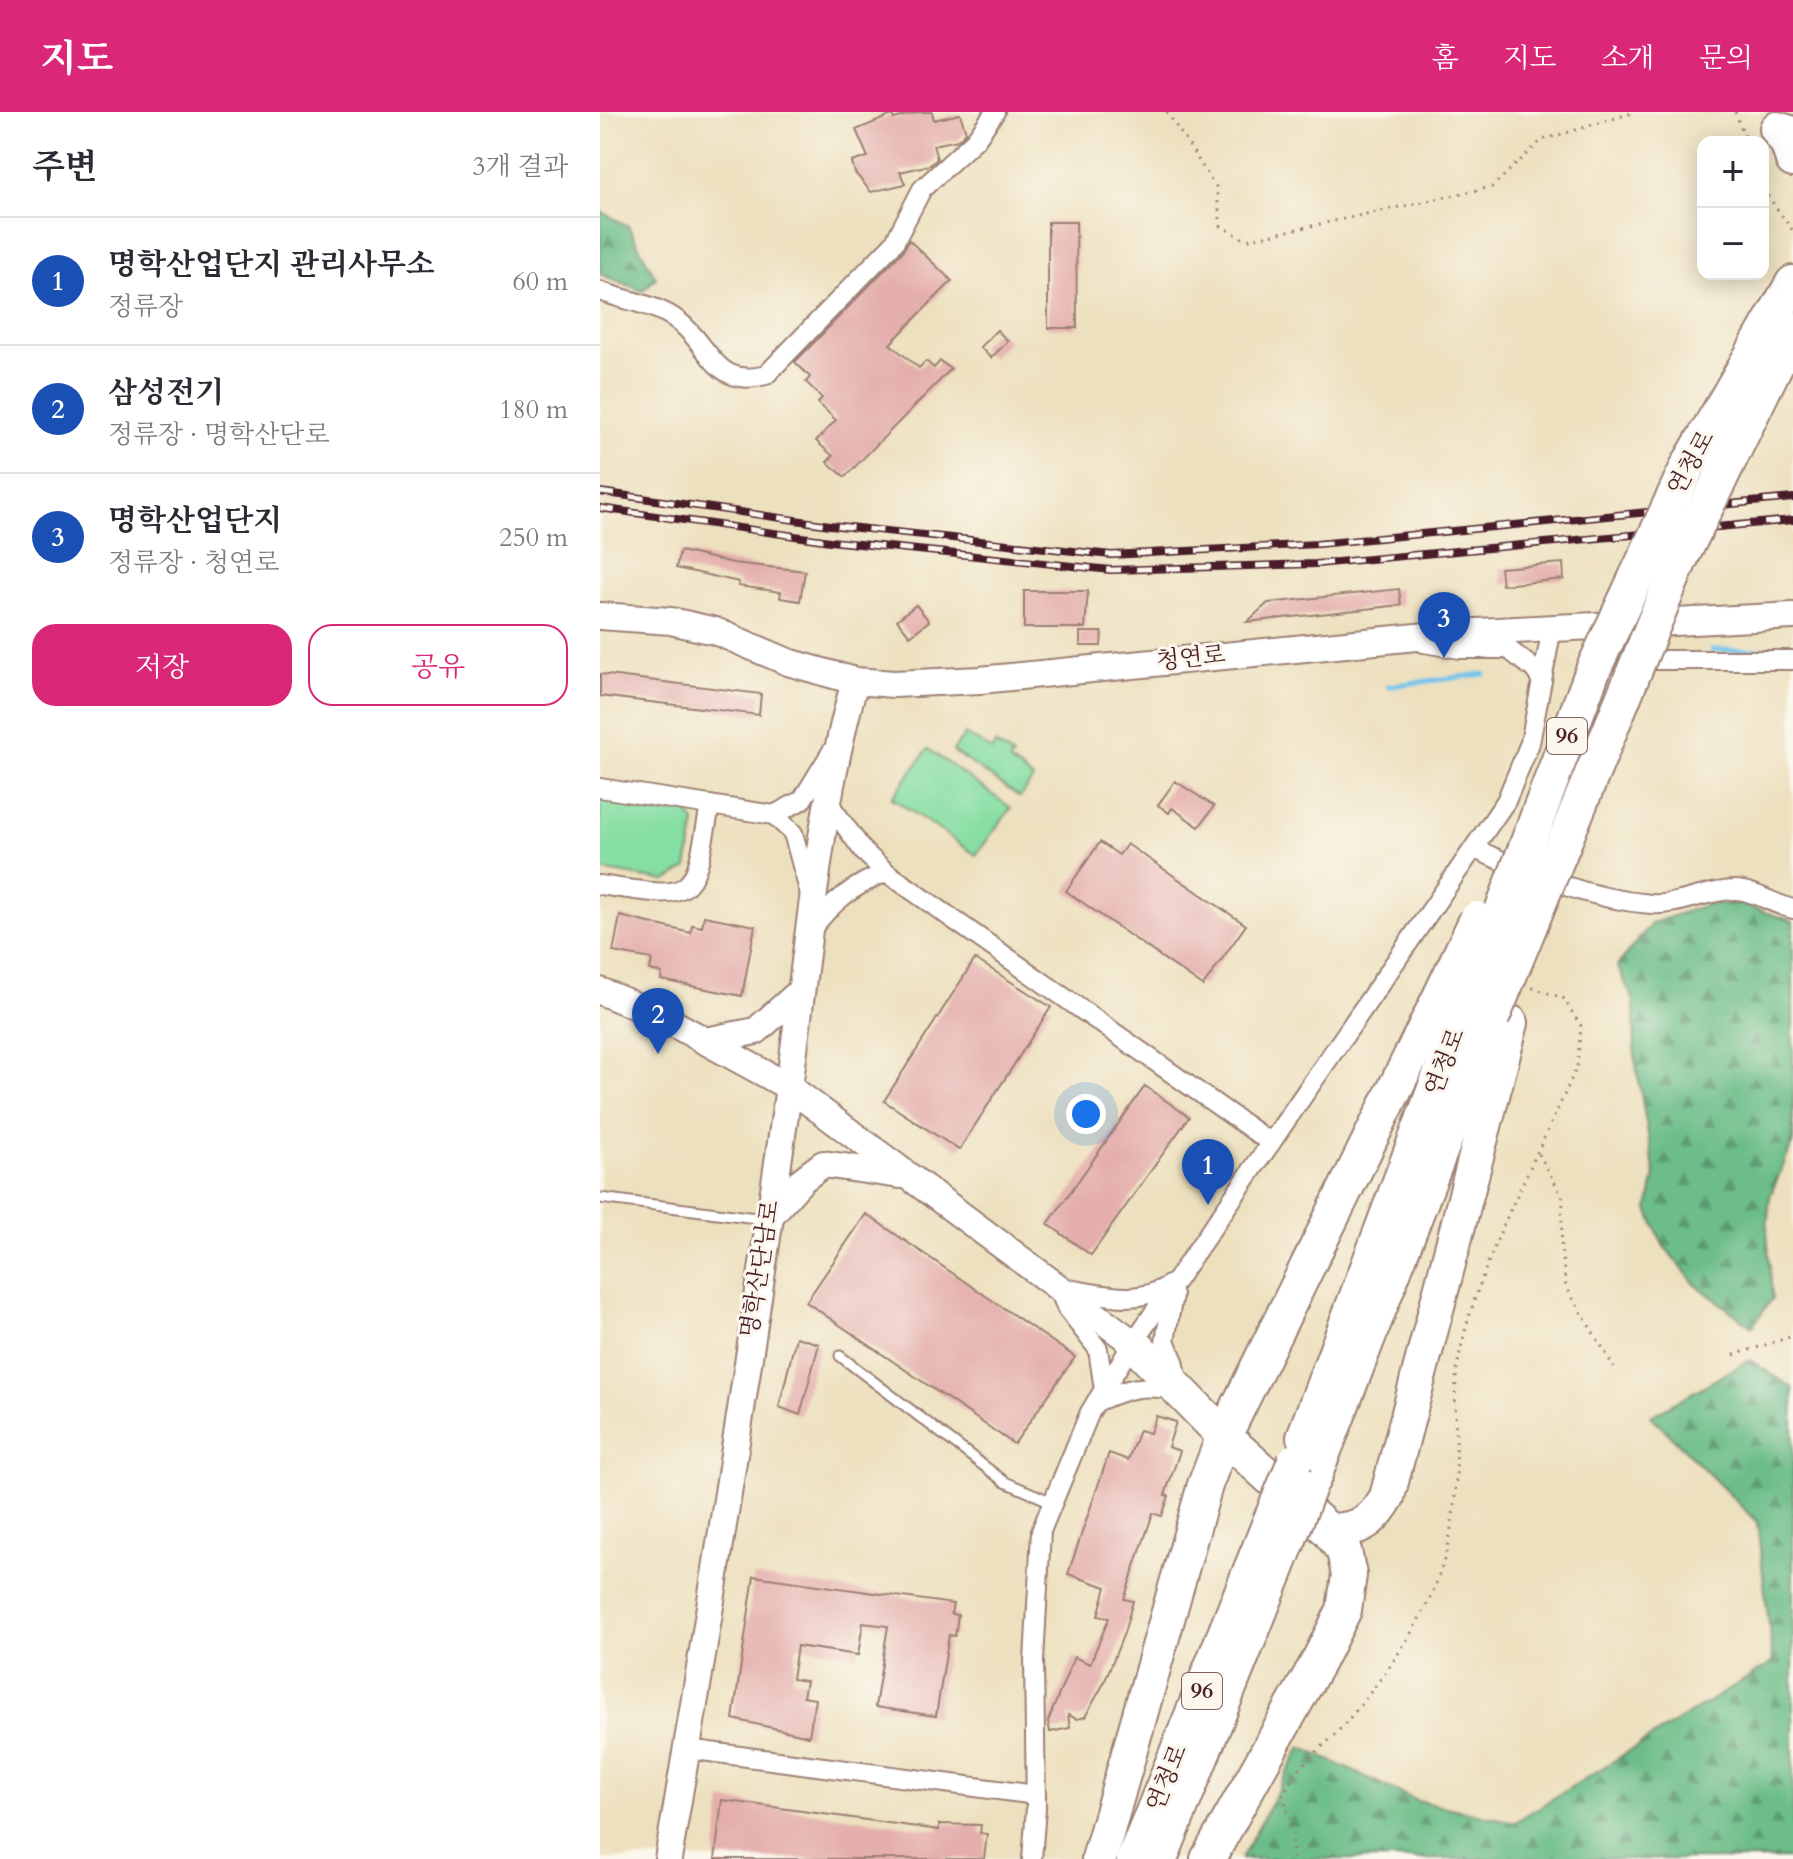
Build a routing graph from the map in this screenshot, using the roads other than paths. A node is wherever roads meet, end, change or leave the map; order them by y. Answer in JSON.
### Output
{"nodes":[{"id":1,"x":995,"y":112,"type":"edge"},
{"id":2,"x":1771,"y":129,"type":"edge"},
{"id":3,"x":1793,"y":160,"type":"edge"},
{"id":4,"x":1792,"y":281,"type":"edge"},
{"id":5,"x":600,"y":291,"type":"edge"},
{"id":6,"x":1793,"y":329,"type":"edge"},
{"id":7,"x":600,"y":616,"type":"edge"},
{"id":8,"x":1793,"y":616,"type":"edge"},
{"id":9,"x":1552,"y":628,"type":"junction"},
{"id":10,"x":1397,"y":639,"type":"junction"},
{"id":11,"x":1639,"y":660,"type":"junction"},
{"id":12,"x":1793,"y":660,"type":"edge"},
{"id":13,"x":855,"y":681,"type":"junction"},
{"id":14,"x":1542,"y":681,"type":"junction"},
{"id":15,"x":838,"y":741,"type":"junction"},
{"id":16,"x":600,"y":788,"type":"edge"},
{"id":17,"x":710,"y":805,"type":"junction"},
{"id":18,"x":830,"y":805,"type":"junction"},
{"id":19,"x":774,"y":815,"type":"junction"},
{"id":20,"x":1475,"y":849,"type":"junction"},
{"id":21,"x":886,"y":872,"type":"junction"},
{"id":22,"x":600,"y":885,"type":"edge"},
{"id":23,"x":811,"y":900,"type":"junction"},
{"id":24,"x":1793,"y":909,"type":"edge"},
{"id":25,"x":807,"y":935,"type":"junction"},
{"id":26,"x":604,"y":991,"type":"edge"},
{"id":27,"x":801,"y":991,"type":"junction"},
{"id":28,"x":1476,"y":1014,"type":"junction"},
{"id":29,"x":705,"y":1041,"type":"junction"},
{"id":30,"x":789,"y":1087,"type":"junction"},
{"id":31,"x":1271,"y":1143,"type":"junction"},
{"id":32,"x":907,"y":1176,"type":"junction"},
{"id":33,"x":600,"y":1198,"type":"edge"},
{"id":34,"x":767,"y":1219,"type":"junction"},
{"id":35,"x":1176,"y":1280,"type":"junction"},
{"id":36,"x":1058,"y":1288,"type":"junction"},
{"id":37,"x":1133,"y":1343,"type":"junction"},
{"id":38,"x":840,"y":1356,"type":"dead end"},
{"id":39,"x":1260,"y":1366,"type":"junction"},
{"id":40,"x":1180,"y":1391,"type":"junction"},
{"id":41,"x":1100,"y":1396,"type":"junction"},
{"id":42,"x":1224,"y":1436,"type":"junction"},
{"id":43,"x":1208,"y":1479,"type":"junction"},
{"id":44,"x":1052,"y":1502,"type":"junction"},
{"id":45,"x":1280,"y":1530,"type":"junction"},
{"id":46,"x":1329,"y":1531,"type":"junction"},
{"id":47,"x":687,"y":1749,"type":"junction"},
{"id":48,"x":1036,"y":1795,"type":"junction"},
{"id":49,"x":668,"y":1859,"type":"edge"},
{"id":50,"x":1032,"y":1859,"type":"edge"},
{"id":51,"x":1099,"y":1859,"type":"edge"},
{"id":52,"x":1134,"y":1859,"type":"edge"},
{"id":53,"x":1160,"y":1859,"type":"edge"},
{"id":54,"x":1208,"y":1859,"type":"edge"}],
"edges":[{"from":1,"to":5,"type":"street"},
{"from":2,"to":3,"type":"highway"},
{"from":4,"to":28,"type":"highway","name":"연청로","number":"96","bridge":true},
{"from":6,"to":11,"type":"highway","name":"연청로","number":"96","bridge":true},
{"from":7,"to":13,"type":"street","name":"청연로"},
{"from":8,"to":9,"type":"street","name":"청연로"},
{"from":9,"to":10,"type":"street","name":"청연로"},
{"from":9,"to":14,"type":"street"},
{"from":10,"to":13,"type":"street","name":"청연로"},
{"from":10,"to":14,"type":"street"},
{"from":11,"to":12,"type":"street"},
{"from":11,"to":28,"type":"highway","name":"연청로","number":"96","bridge":true},
{"from":13,"to":15,"type":"street","name":"명학산단남로"},
{"from":14,"to":20,"type":"street"},
{"from":15,"to":18,"type":"street","name":"명학산단남로"},
{"from":15,"to":19,"type":"street"},
{"from":16,"to":17,"type":"street"},
{"from":17,"to":19,"type":"street"},
{"from":17,"to":22,"type":"street"},
{"from":18,"to":21,"type":"street"},
{"from":18,"to":23,"type":"street","name":"명학산단남로"},
{"from":19,"to":23,"type":"street"},
{"from":20,"to":24,"type":"street"},
{"from":20,"to":31,"type":"street"},
{"from":21,"to":25,"type":"street"},
{"from":21,"to":31,"type":"street"},
{"from":23,"to":25,"type":"street","name":"명학산단남로"},
{"from":25,"to":27,"type":"street","name":"명학산단남로"},
{"from":26,"to":29,"type":"street"},
{"from":27,"to":29,"type":"street"},
{"from":27,"to":30,"type":"street","name":"명학산단남로"},
{"from":28,"to":39,"type":"highway"},
{"from":28,"to":45,"type":"highway","name":"연청로","number":"96","bridge":true},
{"from":28,"to":46,"type":"highway"},
{"from":29,"to":30,"type":"street"},
{"from":30,"to":32,"type":"street"},
{"from":30,"to":34,"type":"street","name":"명학산단남로"},
{"from":31,"to":35,"type":"street"},
{"from":32,"to":34,"type":"street"},
{"from":32,"to":36,"type":"street"},
{"from":33,"to":34,"type":"lane"},
{"from":34,"to":47,"type":"street","name":"명학산단남로"},
{"from":35,"to":36,"type":"street"},
{"from":35,"to":37,"type":"street"},
{"from":35,"to":40,"type":"street"},
{"from":36,"to":37,"type":"street"},
{"from":36,"to":41,"type":"street"},
{"from":37,"to":40,"type":"highway"},
{"from":37,"to":41,"type":"street"},
{"from":38,"to":44,"type":"lane"},
{"from":39,"to":40,"type":"highway"},
{"from":39,"to":42,"type":"highway"},
{"from":40,"to":41,"type":"street"},
{"from":40,"to":42,"type":"highway"},
{"from":40,"to":43,"type":"highway"},
{"from":41,"to":44,"type":"street"},
{"from":42,"to":43,"type":"highway"},
{"from":42,"to":46,"type":"highway"},
{"from":43,"to":51,"type":"highway"},
{"from":44,"to":48,"type":"street"},
{"from":45,"to":52,"type":"highway","name":"연청로","number":"96"},
{"from":45,"to":53,"type":"highway","name":"연청로","number":"96"},
{"from":46,"to":54,"type":"highway"},
{"from":47,"to":48,"type":"street"},
{"from":47,"to":49,"type":"street","name":"명학산단남로"},
{"from":48,"to":50,"type":"street"}]}
